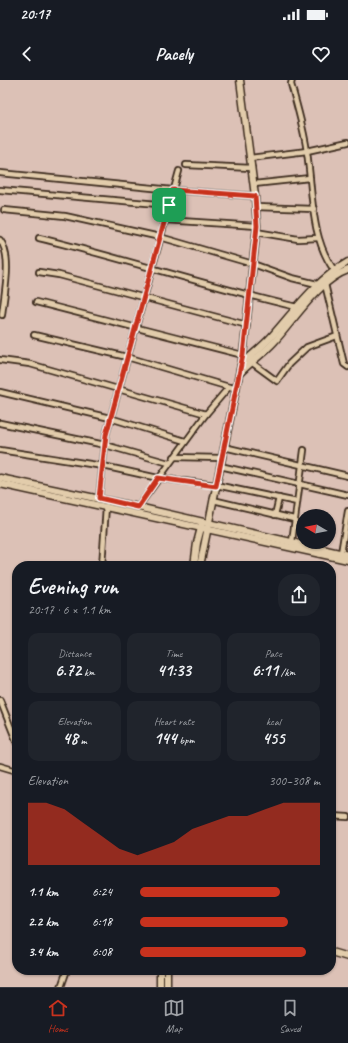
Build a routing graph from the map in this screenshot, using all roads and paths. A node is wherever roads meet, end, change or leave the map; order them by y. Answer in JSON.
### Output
{"nodes":[{"id":1,"x":240,"y":80,"type":"edge"},
{"id":2,"x":292,"y":80,"type":"edge"},
{"id":3,"x":348,"y":142,"type":"edge"},
{"id":4,"x":307,"y":151,"type":"junction"},
{"id":5,"x":250,"y":158,"type":"junction"},
{"id":6,"x":186,"y":165,"type":"dead end"},
{"id":7,"x":252,"y":168,"type":"junction"},
{"id":8,"x":179,"y":171,"type":"dead end"},
{"id":9,"x":0,"y":173,"type":"edge"},
{"id":10,"x":310,"y":178,"type":"junction"},
{"id":11,"x":254,"y":184,"type":"junction"},
{"id":12,"x":0,"y":190,"type":"edge"},
{"id":13,"x":173,"y":190,"type":"junction"},
{"id":14,"x":255,"y":196,"type":"junction"},
{"id":15,"x":169,"y":205,"type":"junction"},
{"id":16,"x":256,"y":207,"type":"junction"},
{"id":17,"x":314,"y":209,"type":"junction"},
{"id":18,"x":4,"y":210,"type":"dead end"},
{"id":19,"x":165,"y":220,"type":"junction"},
{"id":20,"x":256,"y":229,"type":"junction"},
{"id":21,"x":39,"y":238,"type":"dead end"},
{"id":22,"x":160,"y":238,"type":"junction"},
{"id":23,"x":318,"y":238,"type":"junction"},
{"id":24,"x":0,"y":240,"type":"edge"},
{"id":25,"x":348,"y":262,"type":"edge"},
{"id":26,"x":253,"y":264,"type":"junction"},
{"id":27,"x":152,"y":268,"type":"junction"},
{"id":28,"x":334,"y":270,"type":"junction"},
{"id":29,"x":348,"y":270,"type":"edge"},
{"id":30,"x":39,"y":272,"type":"dead end"},
{"id":31,"x":318,"y":284,"type":"junction"},
{"id":32,"x":325,"y":284,"type":"junction"},
{"id":33,"x":250,"y":296,"type":"junction"},
{"id":34,"x":144,"y":298,"type":"junction"},
{"id":35,"x":36,"y":302,"type":"dead end"},
{"id":36,"x":297,"y":307,"type":"junction"},
{"id":37,"x":2,"y":315,"type":"dead end"},
{"id":38,"x":246,"y":325,"type":"junction"},
{"id":39,"x":135,"y":328,"type":"junction"},
{"id":40,"x":34,"y":335,"type":"dead end"},
{"id":41,"x":337,"y":336,"type":"junction"},
{"id":42,"x":243,"y":355,"type":"junction"},
{"id":43,"x":127,"y":357,"type":"junction"},
{"id":44,"x":0,"y":360,"type":"edge"},
{"id":45,"x":252,"y":362,"type":"junction"},
{"id":46,"x":242,"y":364,"type":"junction"},
{"id":47,"x":348,"y":367,"type":"edge"},
{"id":48,"x":240,"y":373,"type":"junction"},
{"id":49,"x":229,"y":387,"type":"junction"},
{"id":50,"x":118,"y":388,"type":"junction"},
{"id":51,"x":236,"y":388,"type":"junction"},
{"id":52,"x":0,"y":392,"type":"edge"},
{"id":53,"x":206,"y":414,"type":"junction"},
{"id":54,"x":110,"y":418,"type":"junction"},
{"id":55,"x":0,"y":423,"type":"edge"},
{"id":56,"x":185,"y":441,"type":"junction"},
{"id":57,"x":105,"y":445,"type":"junction"},
{"id":58,"x":224,"y":447,"type":"junction"},
{"id":59,"x":0,"y":450,"type":"edge"},
{"id":60,"x":304,"y":450,"type":"dead end"},
{"id":61,"x":174,"y":456,"type":"junction"},
{"id":62,"x":222,"y":458,"type":"junction"},
{"id":63,"x":169,"y":462,"type":"junction"},
{"id":64,"x":301,"y":465,"type":"junction"},
{"id":65,"x":103,"y":466,"type":"junction"},
{"id":66,"x":220,"y":466,"type":"junction"},
{"id":67,"x":348,"y":476,"type":"edge"},
{"id":68,"x":0,"y":478,"type":"edge"},
{"id":69,"x":158,"y":478,"type":"junction"},
{"id":70,"x":299,"y":483,"type":"junction"},
{"id":71,"x":0,"y":484,"type":"edge"},
{"id":72,"x":23,"y":486,"type":"junction"},
{"id":73,"x":216,"y":486,"type":"junction"},
{"id":74,"x":348,"y":495,"type":"edge"},
{"id":75,"x":99,"y":498,"type":"junction"},
{"id":76,"x":279,"y":498,"type":"junction"},
{"id":77,"x":213,"y":500,"type":"junction"},
{"id":78,"x":297,"y":502,"type":"junction"},
{"id":79,"x":106,"y":506,"type":"junction"},
{"id":80,"x":138,"y":507,"type":"junction"},
{"id":81,"x":348,"y":512,"type":"edge"},
{"id":82,"x":275,"y":515,"type":"junction"},
{"id":83,"x":294,"y":519,"type":"junction"},
{"id":84,"x":205,"y":526,"type":"junction"},
{"id":85,"x":346,"y":532,"type":"edge"},
{"id":86,"x":292,"y":542,"type":"junction"},
{"id":87,"x":341,"y":553,"type":"junction"},
{"id":88,"x":348,"y":555,"type":"edge"},
{"id":89,"x":348,"y":560,"type":"edge"},
{"id":90,"x":102,"y":561,"type":"edge"},
{"id":91,"x":195,"y":561,"type":"edge"},
{"id":92,"x":201,"y":561,"type":"edge"},
{"id":93,"x":0,"y":700,"type":"edge"},
{"id":94,"x":12,"y":730,"type":"edge"},
{"id":95,"x":0,"y":766,"type":"edge"},
{"id":96,"x":12,"y":770,"type":"edge"},
{"id":97,"x":336,"y":816,"type":"edge"},
{"id":98,"x":348,"y":817,"type":"edge"},
{"id":99,"x":336,"y":953,"type":"edge"},
{"id":100,"x":348,"y":957,"type":"edge"},
{"id":101,"x":65,"y":975,"type":"edge"},
{"id":102,"x":160,"y":975,"type":"edge"},
{"id":103,"x":167,"y":975,"type":"edge"},
{"id":104,"x":61,"y":987,"type":"edge"},
{"id":105,"x":160,"y":987,"type":"edge"},
{"id":106,"x":167,"y":987,"type":"edge"}],
"edges":[{"from":1,"to":5,"type":"main road"},
{"from":2,"to":4,"type":"street"},
{"from":3,"to":4,"type":"street"},
{"from":4,"to":5,"type":"street"},
{"from":4,"to":10,"type":"street"},
{"from":5,"to":7,"type":"main road"},
{"from":6,"to":7,"type":"street"},
{"from":7,"to":11,"type":"main road"},
{"from":8,"to":13,"type":"street"},
{"from":9,"to":13,"type":"street"},
{"from":10,"to":11,"type":"street"},
{"from":10,"to":17,"type":"street"},
{"from":11,"to":14,"type":"main road"},
{"from":12,"to":15,"type":"street"},
{"from":13,"to":14,"type":"street"},
{"from":13,"to":15,"type":"street"},
{"from":14,"to":16,"type":"main road"},
{"from":15,"to":19,"type":"street"},
{"from":16,"to":17,"type":"street"},
{"from":16,"to":20,"type":"main road"},
{"from":17,"to":23,"type":"street"},
{"from":18,"to":22,"type":"street"},
{"from":19,"to":20,"type":"street"},
{"from":19,"to":22,"type":"street"},
{"from":20,"to":23,"type":"street"},
{"from":20,"to":26,"type":"main road"},
{"from":21,"to":27,"type":"street"},
{"from":22,"to":26,"type":"street"},
{"from":22,"to":27,"type":"street"},
{"from":23,"to":28,"type":"street"},
{"from":24,"to":37,"type":"street"},
{"from":25,"to":28,"type":"main road"},
{"from":26,"to":31,"type":"street"},
{"from":26,"to":33,"type":"main road"},
{"from":27,"to":33,"type":"street"},
{"from":27,"to":34,"type":"street"},
{"from":28,"to":31,"type":"main road"},
{"from":29,"to":32,"type":"main road"},
{"from":30,"to":34,"type":"street"},
{"from":31,"to":36,"type":"main road"},
{"from":32,"to":41,"type":"street"},
{"from":32,"to":45,"type":"main road"},
{"from":33,"to":36,"type":"street"},
{"from":33,"to":38,"type":"main road"},
{"from":34,"to":38,"type":"street"},
{"from":34,"to":39,"type":"street"},
{"from":35,"to":39,"type":"street"},
{"from":36,"to":46,"type":"main road"},
{"from":38,"to":42,"type":"main road"},
{"from":39,"to":42,"type":"street"},
{"from":39,"to":43,"type":"street"},
{"from":40,"to":43,"type":"street"},
{"from":41,"to":45,"type":"street"},
{"from":41,"to":47,"type":"street"},
{"from":42,"to":46,"type":"main road"},
{"from":43,"to":49,"type":"street"},
{"from":43,"to":50,"type":"street"},
{"from":44,"to":50,"type":"street"},
{"from":45,"to":48,"type":"main road"},
{"from":46,"to":48,"type":"main road"},
{"from":48,"to":51,"type":"main road"},
{"from":49,"to":51,"type":"street"},
{"from":49,"to":53,"type":"street"},
{"from":50,"to":53,"type":"street"},
{"from":50,"to":54,"type":"street"},
{"from":51,"to":58,"type":"main road"},
{"from":52,"to":54,"type":"street"},
{"from":53,"to":56,"type":"street"},
{"from":54,"to":56,"type":"street"},
{"from":54,"to":57,"type":"street"},
{"from":55,"to":57,"type":"street"},
{"from":56,"to":61,"type":"street"},
{"from":57,"to":63,"type":"street"},
{"from":57,"to":65,"type":"street"},
{"from":58,"to":62,"type":"main road"},
{"from":58,"to":64,"type":"street"},
{"from":59,"to":65,"type":"street"},
{"from":60,"to":64,"type":"street"},
{"from":61,"to":62,"type":"street"},
{"from":61,"to":63,"type":"street"},
{"from":62,"to":66,"type":"main road"},
{"from":63,"to":69,"type":"street"},
{"from":64,"to":67,"type":"street"},
{"from":64,"to":70,"type":"street"},
{"from":65,"to":69,"type":"street"},
{"from":65,"to":75,"type":"street"},
{"from":66,"to":70,"type":"street"},
{"from":66,"to":73,"type":"main road"},
{"from":68,"to":72,"type":"main road"},
{"from":69,"to":73,"type":"street"},
{"from":69,"to":80,"type":"street"},
{"from":70,"to":74,"type":"street"},
{"from":70,"to":78,"type":"street"},
{"from":71,"to":72,"type":"main road"},
{"from":72,"to":75,"type":"main road"},
{"from":72,"to":79,"type":"main road"},
{"from":73,"to":76,"type":"street"},
{"from":73,"to":77,"type":"main road"},
{"from":75,"to":80,"type":"main road"},
{"from":76,"to":78,"type":"street"},
{"from":76,"to":82,"type":"street"},
{"from":77,"to":82,"type":"street"},
{"from":77,"to":84,"type":"main road"},
{"from":78,"to":83,"type":"street"},
{"from":79,"to":84,"type":"main road"},
{"from":79,"to":90,"type":"street"},
{"from":80,"to":84,"type":"main road"},
{"from":81,"to":85,"type":"street"},
{"from":82,"to":83,"type":"street"},
{"from":83,"to":86,"type":"street"},
{"from":84,"to":86,"type":"main road"},
{"from":84,"to":89,"type":"main road"},
{"from":84,"to":91,"type":"main road"},
{"from":84,"to":92,"type":"main road"},
{"from":85,"to":87,"type":"street"},
{"from":86,"to":87,"type":"main road"},
{"from":87,"to":88,"type":"main road"},
{"from":93,"to":94,"type":"street"},
{"from":95,"to":96,"type":"street"},
{"from":97,"to":98,"type":"street"},
{"from":99,"to":100,"type":"main road"},
{"from":101,"to":104,"type":"street"},
{"from":102,"to":105,"type":"main road"},
{"from":103,"to":106,"type":"main road"}]}
